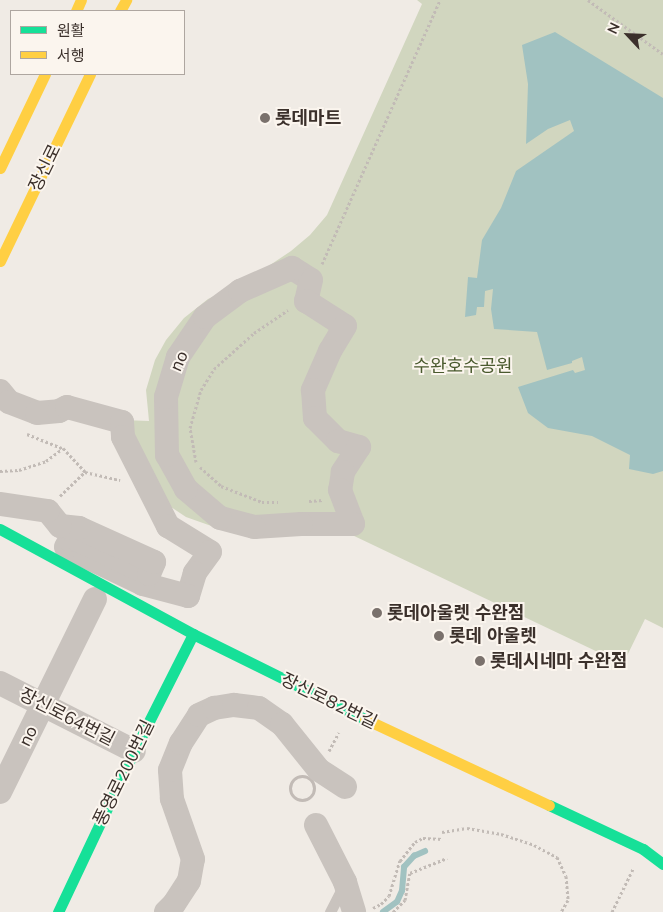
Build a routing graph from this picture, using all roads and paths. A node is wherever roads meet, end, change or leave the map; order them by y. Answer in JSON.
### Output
{"nodes":[{"id":1,"x":440,"y":0,"type":"edge"},
{"id":2,"x":588,"y":0,"type":"edge"},
{"id":3,"x":663,"y":54,"type":"edge"},
{"id":4,"x":44,"y":75,"type":"edge"},
{"id":5,"x":90,"y":75,"type":"edge"},
{"id":6,"x":3,"y":154,"type":"edge"},
{"id":7,"x":0,"y":168,"type":"edge"},
{"id":8,"x":0,"y":261,"type":"edge"},
{"id":9,"x":307,"y":298,"type":"junction"},
{"id":10,"x":0,"y":391,"type":"edge"},
{"id":11,"x":197,"y":464,"type":"dead end"},
{"id":12,"x":85,"y":472,"type":"dead end"},
{"id":13,"x":0,"y":504,"type":"edge"},
{"id":14,"x":50,"y":513,"type":"junction"},
{"id":15,"x":0,"y":529,"type":"edge"},
{"id":16,"x":95,"y":599,"type":"dead end"},
{"id":17,"x":194,"y":634,"type":"junction"},
{"id":18,"x":0,"y":683,"type":"edge"},
{"id":19,"x":43,"y":705,"type":"junction"},
{"id":20,"x":134,"y":751,"type":"junction"},
{"id":21,"x":345,"y":787,"type":"dead end"},
{"id":22,"x":0,"y":792,"type":"edge"},
{"id":23,"x":303,"y":800,"type":"junction"},
{"id":24,"x":310,"y":816,"type":"joint"},
{"id":25,"x":442,"y":832,"type":"dead end"},
{"id":26,"x":443,"y":839,"type":"dead end"},
{"id":27,"x":447,"y":858,"type":"dead end"},
{"id":28,"x":663,"y":864,"type":"edge"},
{"id":29,"x":633,"y":869,"type":"dead end"},
{"id":30,"x":345,"y":902,"type":"edge"},
{"id":31,"x":58,"y":912,"type":"edge"},
{"id":32,"x":166,"y":912,"type":"edge"},
{"id":33,"x":393,"y":912,"type":"edge"},
{"id":34,"x":561,"y":912,"type":"edge"},
{"id":35,"x":612,"y":912,"type":"edge"}],
"edges":[{"from":1,"to":9,"type":"path"},
{"from":2,"to":3,"type":"path"},
{"from":4,"to":6,"type":"street"},
{"from":5,"to":8,"type":"street","name":"장신로"},
{"from":6,"to":7,"type":"street"},
{"from":9,"to":9,"type":"street","name":"no"},
{"from":9,"to":11,"type":"path"},
{"from":10,"to":14,"type":"street"},
{"from":12,"to":14,"type":"path"},
{"from":13,"to":14,"type":"street"},
{"from":15,"to":17,"type":"street","name":"장신로82번길"},
{"from":16,"to":19,"type":"street","name":"no"},
{"from":17,"to":20,"type":"street","name":"풍영로200번길"},
{"from":17,"to":28,"type":"street","name":"장신로82번길"},
{"from":18,"to":19,"type":"street","name":"장신로64번길"},
{"from":19,"to":20,"type":"street","name":"장신로64번길"},
{"from":19,"to":22,"type":"street","name":"no"},
{"from":20,"to":31,"type":"street","name":"풍영로200번길"},
{"from":21,"to":32,"type":"street"},
{"from":23,"to":23,"type":"path"},
{"from":23,"to":24,"type":"path"},
{"from":24,"to":30,"type":"street"},
{"from":25,"to":34,"type":"path"},
{"from":26,"to":30,"type":"path"},
{"from":27,"to":33,"type":"path"},
{"from":29,"to":35,"type":"path"}]}
